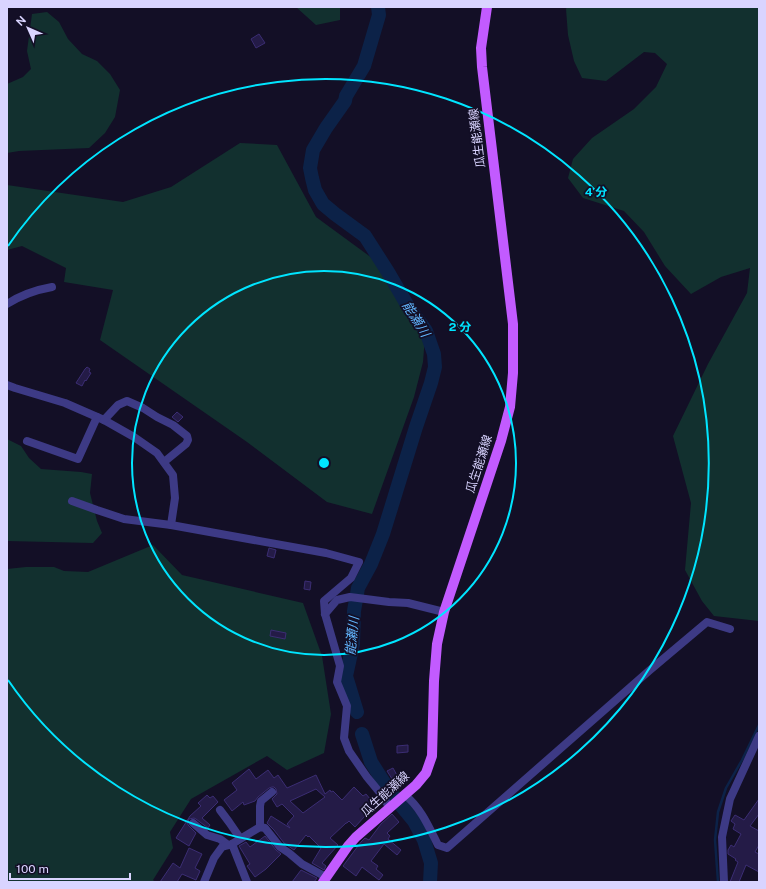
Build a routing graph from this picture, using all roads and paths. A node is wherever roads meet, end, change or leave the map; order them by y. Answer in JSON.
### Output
{"nodes":[{"id":1,"x":487,"y":7,"type":"edge"},
{"id":2,"x":52,"y":287,"type":"dead end"},
{"id":3,"x":7,"y":304,"type":"edge"},
{"id":4,"x":7,"y":385,"type":"edge"},
{"id":5,"x":101,"y":419,"type":"junction"},
{"id":6,"x":27,"y":441,"type":"dead end"},
{"id":7,"x":164,"y":462,"type":"junction"},
{"id":8,"x":72,"y":501,"type":"dead end"},
{"id":9,"x":172,"y":526,"type":"junction"},
{"id":10,"x":444,"y":612,"type":"junction"},
{"id":11,"x":325,"y":614,"type":"junction"},
{"id":12,"x":730,"y":629,"type":"dead end"},
{"id":13,"x":759,"y":736,"type":"edge"},
{"id":14,"x":272,"y":792,"type":"dead end"},
{"id":15,"x":405,"y":795,"type":"junction"},
{"id":16,"x":390,"y":808,"type":"junction"},
{"id":17,"x":220,"y":810,"type":"dead end"},
{"id":18,"x":193,"y":823,"type":"dead end"},
{"id":19,"x":260,"y":827,"type":"junction"},
{"id":20,"x":240,"y":838,"type":"junction"},
{"id":21,"x":230,"y":844,"type":"junction"},
{"id":22,"x":325,"y":880,"type":"edge"},
{"id":23,"x":204,"y":882,"type":"edge"},
{"id":24,"x":247,"y":882,"type":"edge"},
{"id":25,"x":724,"y":882,"type":"edge"}],
"edges":[{"from":1,"to":10,"type":"main road","name":"瓜生能瀬線"},
{"from":2,"to":3,"type":"street"},
{"from":4,"to":5,"type":"street"},
{"from":5,"to":6,"type":"street"},
{"from":5,"to":7,"type":"street"},
{"from":5,"to":7,"type":"street"},
{"from":7,"to":9,"type":"street"},
{"from":8,"to":9,"type":"street"},
{"from":9,"to":11,"type":"street"},
{"from":10,"to":11,"type":"street"},
{"from":10,"to":15,"type":"main road","name":"瓜生能瀬線"},
{"from":11,"to":16,"type":"street"},
{"from":12,"to":15,"type":"street"},
{"from":13,"to":25,"type":"street"},
{"from":14,"to":19,"type":"street"},
{"from":15,"to":16,"type":"main road","name":"瓜生能瀬線"},
{"from":16,"to":22,"type":"main road","name":"瓜生能瀬線"},
{"from":17,"to":20,"type":"street"},
{"from":18,"to":21,"type":"street"},
{"from":19,"to":20,"type":"street"},
{"from":19,"to":22,"type":"street"},
{"from":20,"to":21,"type":"street"},
{"from":21,"to":23,"type":"street"},
{"from":21,"to":24,"type":"street"}]}
